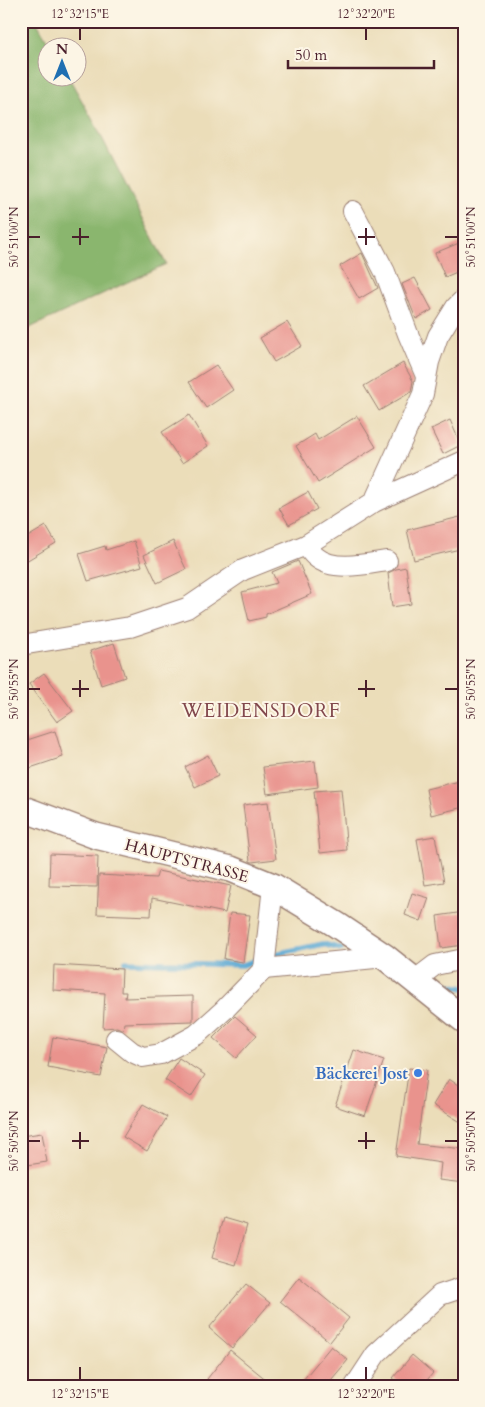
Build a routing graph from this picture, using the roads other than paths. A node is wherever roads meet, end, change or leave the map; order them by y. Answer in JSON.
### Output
{"nodes":[{"id":1,"x":353,"y":212,"type":"dead end"},
{"id":2,"x":464,"y":299,"type":"edge"},
{"id":3,"x":426,"y":376,"type":"junction"},
{"id":4,"x":464,"y":461,"type":"edge"},
{"id":5,"x":374,"y":502,"type":"junction"},
{"id":6,"x":306,"y":545,"type":"junction"},
{"id":7,"x":387,"y":561,"type":"dead end"},
{"id":8,"x":21,"y":645,"type":"edge"},
{"id":9,"x":21,"y":808,"type":"edge"},
{"id":10,"x":272,"y":886,"type":"junction"},
{"id":11,"x":385,"y":957,"type":"junction"},
{"id":12,"x":464,"y":959,"type":"edge"},
{"id":13,"x":264,"y":968,"type":"junction"},
{"id":14,"x":414,"y":980,"type":"junction"},
{"id":15,"x":464,"y":1020,"type":"edge"},
{"id":16,"x":116,"y":1040,"type":"dead end"},
{"id":17,"x":464,"y":1287,"type":"edge"},
{"id":18,"x":355,"y":1386,"type":"edge"}],
"edges":[{"from":1,"to":3,"type":"street"},
{"from":2,"to":3,"type":"street"},
{"from":3,"to":5,"type":"street"},
{"from":4,"to":5,"type":"street"},
{"from":5,"to":6,"type":"street"},
{"from":6,"to":7,"type":"street"},
{"from":6,"to":8,"type":"street"},
{"from":9,"to":10,"type":"main road","name":"HAUPTSTRASSE"},
{"from":10,"to":11,"type":"main road","name":"HAUPTSTRASSE"},
{"from":10,"to":13,"type":"street"},
{"from":11,"to":13,"type":"street"},
{"from":11,"to":14,"type":"main road","name":"HAUPTSTRASSE"},
{"from":12,"to":14,"type":"street"},
{"from":13,"to":16,"type":"street"},
{"from":14,"to":15,"type":"main road","name":"HAUPTSTRASSE"},
{"from":17,"to":18,"type":"street"}]}
